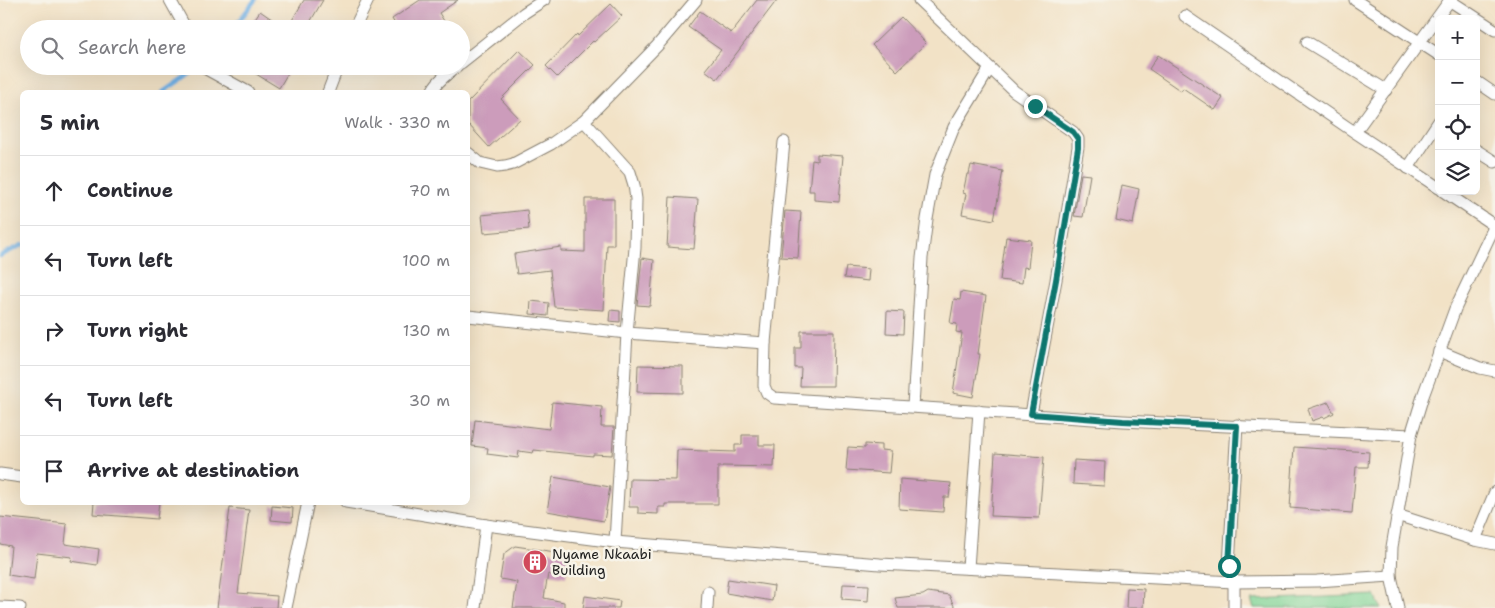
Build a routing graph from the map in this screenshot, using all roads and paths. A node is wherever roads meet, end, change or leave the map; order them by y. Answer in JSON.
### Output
{"nodes":[{"id":1,"x":170,"y":0,"type":"edge"},
{"id":2,"x":368,"y":0,"type":"edge"},
{"id":3,"x":544,"y":0,"type":"edge"},
{"id":4,"x":696,"y":0,"type":"edge"},
{"id":5,"x":919,"y":0,"type":"edge"},
{"id":6,"x":1355,"y":0,"type":"edge"},
{"id":7,"x":1450,"y":0,"type":"edge"},
{"id":8,"x":1185,"y":16,"type":"dead end"},
{"id":9,"x":181,"y":20,"type":"edge"},
{"id":10,"x":358,"y":20,"type":"edge"},
{"id":11,"x":1495,"y":30,"type":"edge"},
{"id":12,"x":1307,"y":42,"type":"dead end"},
{"id":13,"x":1421,"y":42,"type":"junction"},
{"id":14,"x":1435,"y":51,"type":"edge"},
{"id":15,"x":470,"y":56,"type":"edge"},
{"id":16,"x":990,"y":68,"type":"junction"},
{"id":17,"x":219,"y":75,"type":"edge"},
{"id":18,"x":335,"y":75,"type":"edge"},
{"id":19,"x":446,"y":75,"type":"edge"},
{"id":20,"x":1480,"y":84,"type":"edge"},
{"id":21,"x":245,"y":90,"type":"edge"},
{"id":22,"x":329,"y":90,"type":"edge"},
{"id":23,"x":433,"y":90,"type":"edge"},
{"id":24,"x":1386,"y":90,"type":"junction"},
{"id":25,"x":1495,"y":94,"type":"edge"},
{"id":26,"x":584,"y":121,"type":"junction"},
{"id":27,"x":1435,"y":128,"type":"edge"},
{"id":28,"x":1355,"y":132,"type":"junction"},
{"id":29,"x":784,"y":142,"type":"dead end"},
{"id":30,"x":1480,"y":153,"type":"edge"},
{"id":31,"x":470,"y":154,"type":"edge"},
{"id":32,"x":1495,"y":162,"type":"edge"},
{"id":33,"x":1408,"y":168,"type":"junction"},
{"id":34,"x":1435,"y":185,"type":"edge"},
{"id":35,"x":1449,"y":195,"type":"edge"},
{"id":36,"x":1495,"y":225,"type":"edge"},
{"id":37,"x":470,"y":316,"type":"edge"},
{"id":38,"x":627,"y":334,"type":"junction"},
{"id":39,"x":765,"y":343,"type":"junction"},
{"id":40,"x":1440,"y":350,"type":"junction"},
{"id":41,"x":1495,"y":370,"type":"edge"},
{"id":42,"x":913,"y":406,"type":"junction"},
{"id":43,"x":979,"y":411,"type":"junction"},
{"id":44,"x":1031,"y":414,"type":"junction"},
{"id":45,"x":1237,"y":426,"type":"junction"},
{"id":46,"x":1411,"y":435,"type":"junction"},
{"id":47,"x":0,"y":474,"type":"edge"},
{"id":48,"x":20,"y":477,"type":"edge"},
{"id":49,"x":1495,"y":492,"type":"edge"},
{"id":50,"x":307,"y":505,"type":"edge"},
{"id":51,"x":364,"y":505,"type":"edge"},
{"id":52,"x":1397,"y":515,"type":"junction"},
{"id":53,"x":486,"y":525,"type":"junction"},
{"id":54,"x":1474,"y":540,"type":"junction"},
{"id":55,"x":614,"y":542,"type":"junction"},
{"id":56,"x":1495,"y":544,"type":"edge"},
{"id":57,"x":968,"y":568,"type":"junction"},
{"id":58,"x":1392,"y":576,"type":"junction"},
{"id":59,"x":1234,"y":582,"type":"junction"},
{"id":60,"x":708,"y":592,"type":"dead end"},
{"id":61,"x":0,"y":607,"type":"edge"},
{"id":62,"x":20,"y":608,"type":"edge"},
{"id":63,"x":286,"y":608,"type":"edge"},
{"id":64,"x":475,"y":608,"type":"edge"},
{"id":65,"x":707,"y":608,"type":"edge"},
{"id":66,"x":1234,"y":608,"type":"edge"},
{"id":67,"x":1398,"y":608,"type":"edge"}],
"edges":[{"from":1,"to":9,"type":"street"},
{"from":2,"to":10,"type":"street"},
{"from":3,"to":15,"type":"street"},
{"from":4,"to":26,"type":"street"},
{"from":5,"to":16,"type":"street"},
{"from":6,"to":13,"type":"street"},
{"from":7,"to":11,"type":"street"},
{"from":7,"to":13,"type":"street"},
{"from":8,"to":28,"type":"street"},
{"from":12,"to":24,"type":"street"},
{"from":13,"to":14,"type":"street"},
{"from":13,"to":24,"type":"street"},
{"from":16,"to":42,"type":"street"},
{"from":16,"to":44,"type":"street"},
{"from":17,"to":21,"type":"street"},
{"from":18,"to":22,"type":"street"},
{"from":19,"to":23,"type":"street"},
{"from":20,"to":25,"type":"street"},
{"from":24,"to":28,"type":"street"},
{"from":26,"to":31,"type":"street"},
{"from":26,"to":38,"type":"street"},
{"from":27,"to":33,"type":"street"},
{"from":28,"to":33,"type":"street"},
{"from":29,"to":39,"type":"street"},
{"from":30,"to":32,"type":"street"},
{"from":33,"to":34,"type":"street"},
{"from":35,"to":36,"type":"street"},
{"from":36,"to":40,"type":"street"},
{"from":37,"to":38,"type":"street"},
{"from":38,"to":39,"type":"street"},
{"from":38,"to":55,"type":"street"},
{"from":39,"to":42,"type":"street"},
{"from":40,"to":41,"type":"street"},
{"from":40,"to":46,"type":"street"},
{"from":42,"to":43,"type":"street"},
{"from":43,"to":44,"type":"street"},
{"from":43,"to":57,"type":"street"},
{"from":44,"to":45,"type":"street"},
{"from":45,"to":46,"type":"street"},
{"from":45,"to":59,"type":"street"},
{"from":46,"to":52,"type":"street"},
{"from":47,"to":48,"type":"street"},
{"from":49,"to":54,"type":"street"},
{"from":50,"to":63,"type":"street"},
{"from":51,"to":53,"type":"street"},
{"from":52,"to":54,"type":"street"},
{"from":52,"to":58,"type":"street"},
{"from":53,"to":55,"type":"street"},
{"from":53,"to":64,"type":"street"},
{"from":54,"to":56,"type":"street"},
{"from":55,"to":57,"type":"street"},
{"from":57,"to":59,"type":"street"},
{"from":58,"to":59,"type":"street"},
{"from":58,"to":67,"type":"street"},
{"from":59,"to":66,"type":"street"},
{"from":60,"to":65,"type":"street"},
{"from":61,"to":62,"type":"street"}]}
